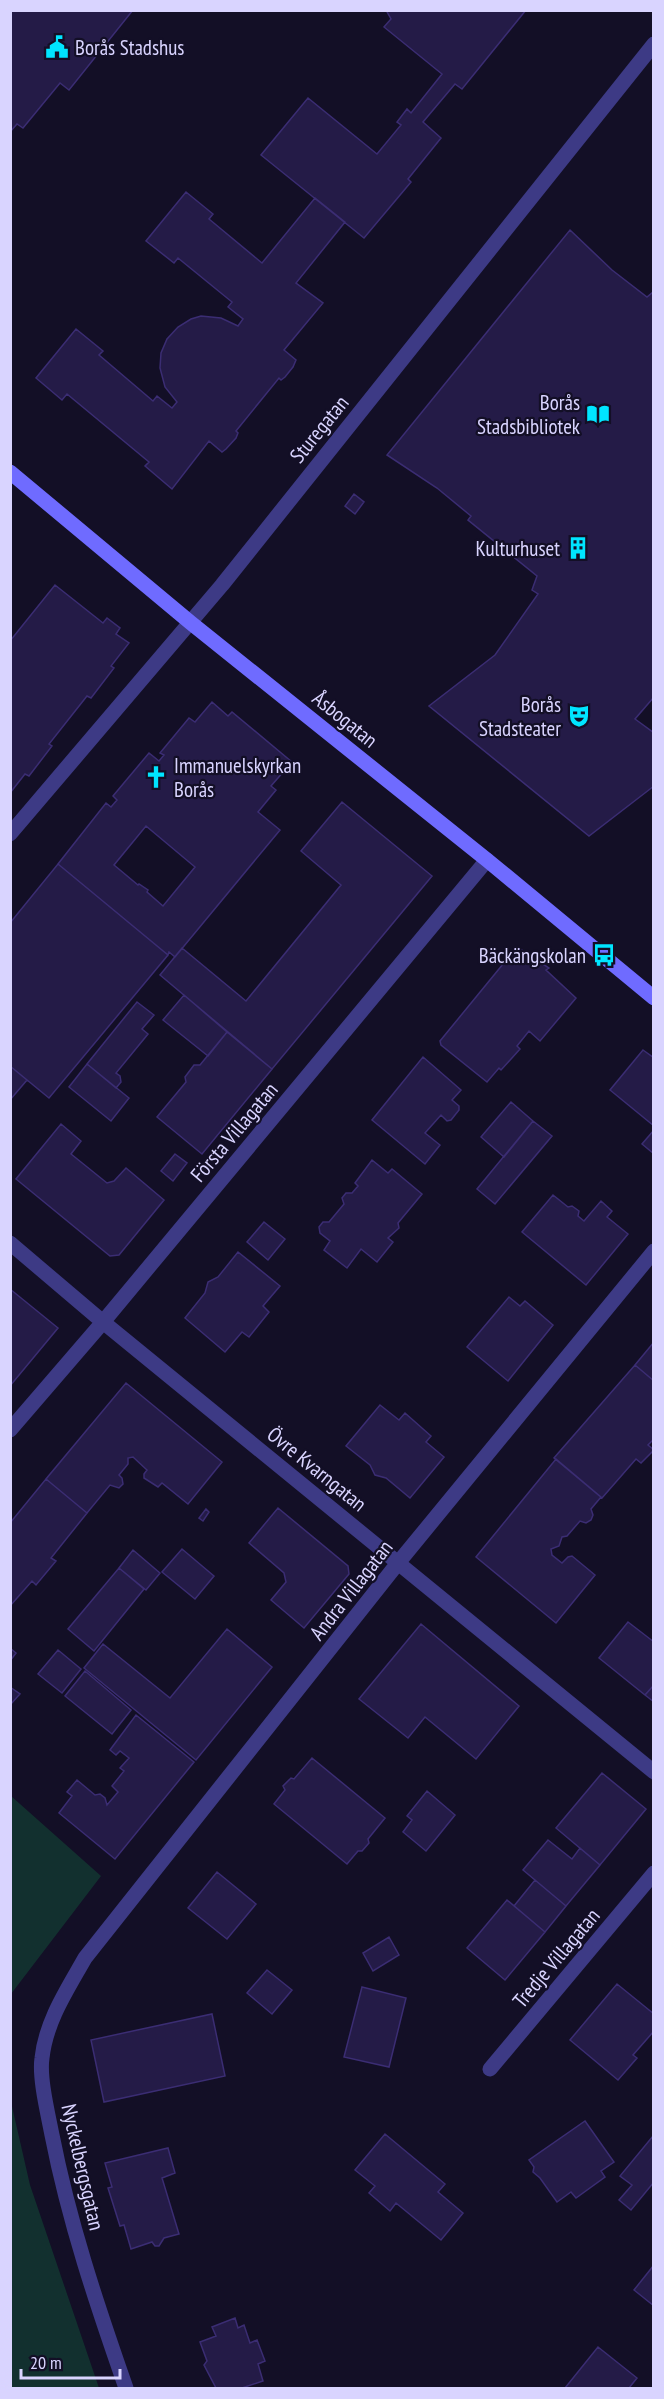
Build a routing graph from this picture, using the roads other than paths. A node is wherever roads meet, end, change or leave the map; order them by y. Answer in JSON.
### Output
{"nodes":[{"id":1,"x":654,"y":44,"type":"edge"},
{"id":2,"x":10,"y":472,"type":"edge"},
{"id":3,"x":191,"y":623,"type":"junction"},
{"id":4,"x":10,"y":834,"type":"edge"},
{"id":5,"x":487,"y":860,"type":"junction"},
{"id":6,"x":654,"y":998,"type":"edge"},
{"id":7,"x":10,"y":1243,"type":"edge"},
{"id":8,"x":654,"y":1251,"type":"edge"},
{"id":9,"x":103,"y":1322,"type":"junction"},
{"id":10,"x":10,"y":1430,"type":"edge"},
{"id":11,"x":398,"y":1563,"type":"junction"},
{"id":12,"x":654,"y":1772,"type":"edge"},
{"id":13,"x":654,"y":1874,"type":"edge"},
{"id":14,"x":85,"y":1958,"type":"joint"},
{"id":15,"x":490,"y":2069,"type":"dead end"},
{"id":16,"x":126,"y":2388,"type":"edge"}],
"edges":[{"from":1,"to":3,"type":"street","name":"Sturegatan"},
{"from":2,"to":3,"type":"street","name":"Åsbogatan"},
{"from":3,"to":4,"type":"street","name":"Sturegatan"},
{"from":3,"to":5,"type":"street","name":"Åsbogatan"},
{"from":5,"to":6,"type":"street","name":"Åsbogatan"},
{"from":5,"to":9,"type":"street","name":"Första Villagatan"},
{"from":7,"to":9,"type":"street","name":"Övre Kvarngatan"},
{"from":8,"to":11,"type":"street","name":"Andra Villagatan"},
{"from":9,"to":10,"type":"street","name":"Första Villagatan"},
{"from":9,"to":11,"type":"street","name":"Övre Kvarngatan"},
{"from":11,"to":12,"type":"street","name":"Övre Kvarngatan"},
{"from":11,"to":14,"type":"street","name":"Andra Villagatan"},
{"from":13,"to":15,"type":"street","name":"Tredje Villagatan"},
{"from":14,"to":16,"type":"street","name":"Nyckelbergsgatan"}]}
